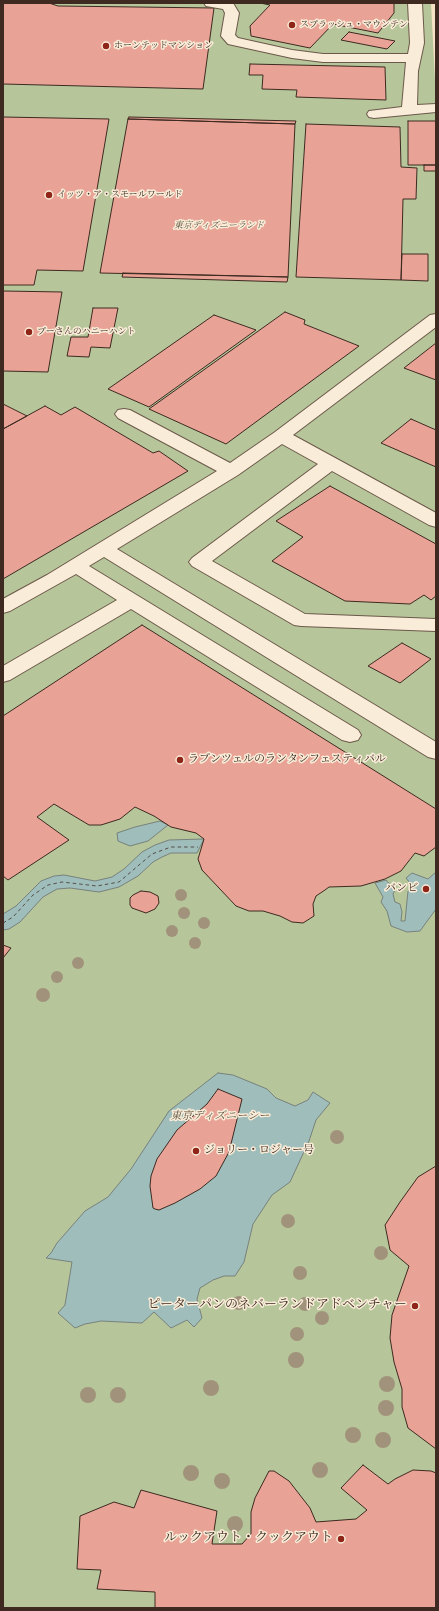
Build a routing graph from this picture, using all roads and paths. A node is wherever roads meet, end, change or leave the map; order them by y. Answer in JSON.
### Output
{"nodes":[{"id":1,"x":211,"y":3,"type":"edge"},
{"id":2,"x":415,"y":3,"type":"edge"},
{"id":3,"x":415,"y":58,"type":"junction"},
{"id":4,"x":436,"y":108,"type":"edge"},
{"id":5,"x":409,"y":110,"type":"junction"},
{"id":6,"x":374,"y":114,"type":"dead end"},
{"id":7,"x":436,"y":319,"type":"edge"},
{"id":8,"x":124,"y":414,"type":"dead end"},
{"id":9,"x":281,"y":436,"type":"junction"},
{"id":10,"x":330,"y":464,"type":"junction"},
{"id":11,"x":231,"y":471,"type":"junction"},
{"id":12,"x":436,"y":521,"type":"edge"},
{"id":13,"x":104,"y":549,"type":"junction"},
{"id":14,"x":76,"y":566,"type":"junction"},
{"id":15,"x":132,"y":600,"type":"junction"},
{"id":16,"x":3,"y":607,"type":"edge"},
{"id":17,"x":436,"y":625,"type":"edge"},
{"id":18,"x":3,"y":676,"type":"edge"},
{"id":19,"x":350,"y":735,"type":"dead end"},
{"id":20,"x":436,"y":752,"type":"edge"}],
"edges":[{"from":1,"to":3,"type":"lane"},
{"from":2,"to":3,"type":"lane"},
{"from":3,"to":5,"type":"lane"},
{"from":4,"to":5,"type":"lane"},
{"from":5,"to":6,"type":"lane"},
{"from":7,"to":9,"type":"lane"},
{"from":8,"to":11,"type":"lane"},
{"from":9,"to":10,"type":"lane"},
{"from":9,"to":11,"type":"lane"},
{"from":10,"to":12,"type":"lane"},
{"from":10,"to":17,"type":"lane"},
{"from":11,"to":13,"type":"lane"},
{"from":13,"to":14,"type":"lane"},
{"from":13,"to":20,"type":"lane"},
{"from":14,"to":15,"type":"lane"},
{"from":14,"to":16,"type":"lane"},
{"from":15,"to":18,"type":"lane"},
{"from":15,"to":19,"type":"lane"}]}
